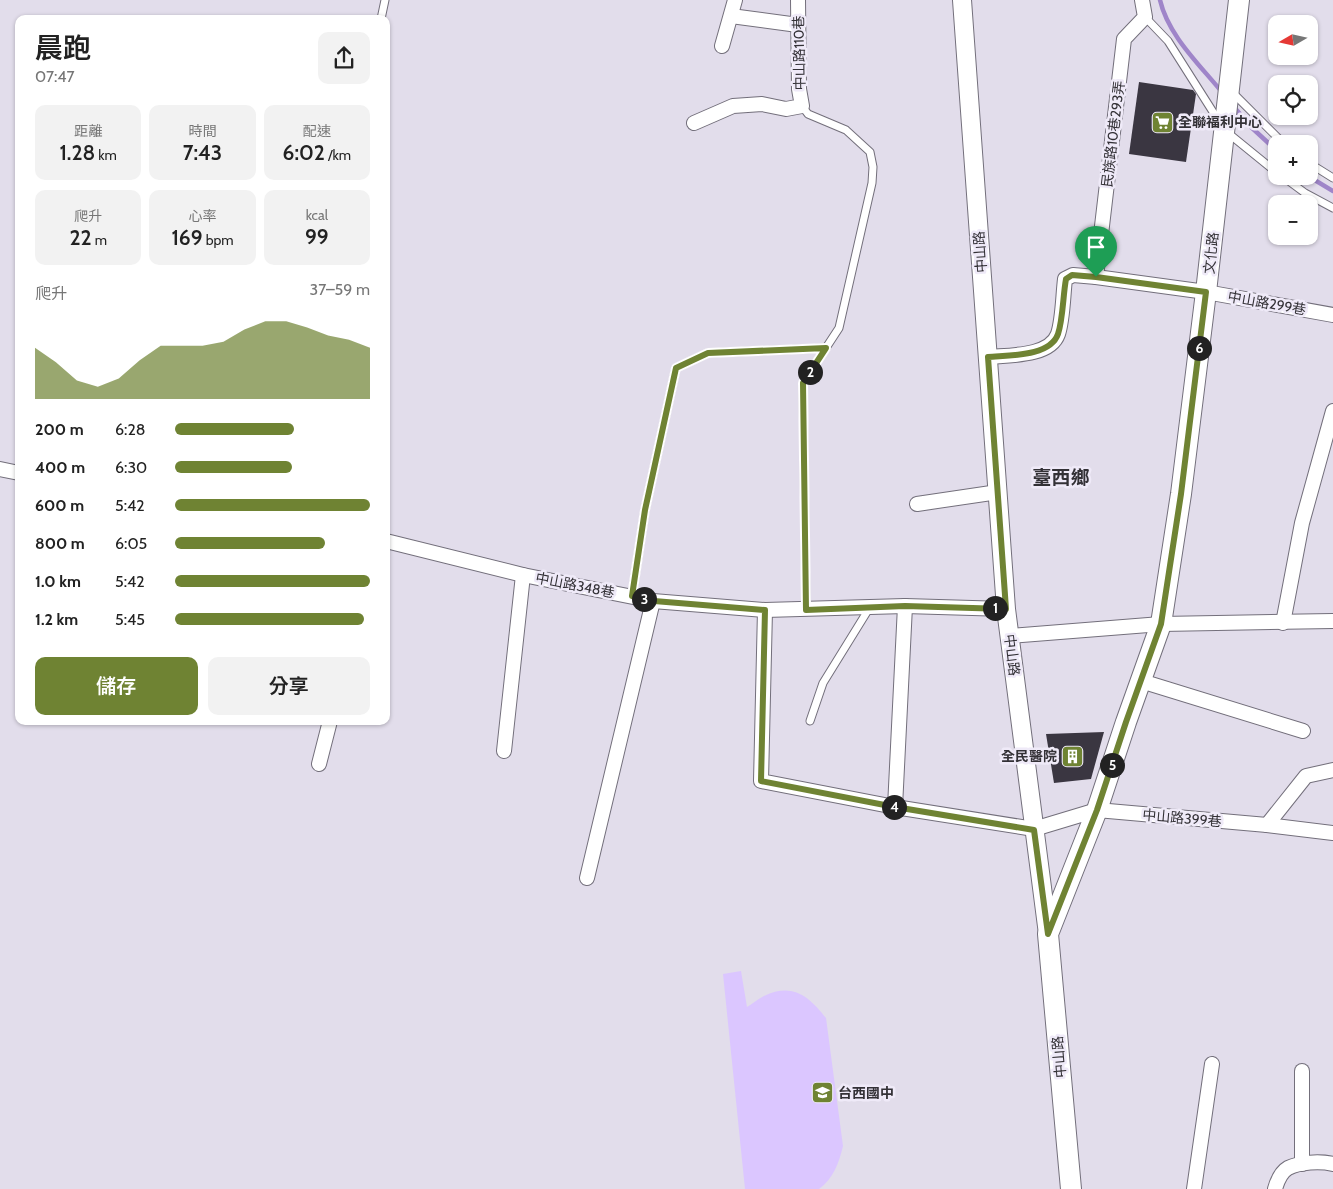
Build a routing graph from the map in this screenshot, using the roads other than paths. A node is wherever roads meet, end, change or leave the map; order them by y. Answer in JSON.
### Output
{"nodes":[{"id":1,"x":385,"y":0,"type":"edge"},
{"id":2,"x":736,"y":0,"type":"edge"},
{"id":3,"x":798,"y":0,"type":"edge"},
{"id":4,"x":962,"y":0,"type":"edge"},
{"id":5,"x":1142,"y":0,"type":"edge"},
{"id":6,"x":1239,"y":0,"type":"edge"},
{"id":7,"x":383,"y":15,"type":"edge"},
{"id":8,"x":730,"y":16,"type":"junction"},
{"id":9,"x":1145,"y":17,"type":"junction"},
{"id":10,"x":798,"y":25,"type":"junction"},
{"id":11,"x":722,"y":46,"type":"dead end"},
{"id":12,"x":1229,"y":96,"type":"junction"},
{"id":13,"x":802,"y":106,"type":"junction"},
{"id":14,"x":694,"y":123,"type":"dead end"},
{"id":15,"x":1224,"y":131,"type":"junction"},
{"id":16,"x":1274,"y":135,"type":"edge"},
{"id":17,"x":1268,"y":166,"type":"edge"},
{"id":18,"x":1318,"y":169,"type":"edge"},
{"id":19,"x":1333,"y":178,"type":"edge"},
{"id":20,"x":1294,"y":185,"type":"edge"},
{"id":21,"x":1333,"y":208,"type":"edge"},
{"id":22,"x":1096,"y":277,"type":"junction"},
{"id":23,"x":1206,"y":292,"type":"junction"},
{"id":24,"x":1333,"y":315,"type":"edge"},
{"id":25,"x":826,"y":348,"type":"junction"},
{"id":26,"x":988,"y":357,"type":"junction"},
{"id":27,"x":1333,"y":411,"type":"edge"},
{"id":28,"x":0,"y":469,"type":"edge"},
{"id":29,"x":15,"y":472,"type":"edge"},
{"id":30,"x":998,"y":492,"type":"junction"},
{"id":31,"x":917,"y":504,"type":"dead end"},
{"id":32,"x":390,"y":542,"type":"edge"},
{"id":33,"x":523,"y":574,"type":"junction"},
{"id":34,"x":632,"y":596,"type":"junction"},
{"id":35,"x":654,"y":601,"type":"junction"},
{"id":36,"x":905,"y":606,"type":"junction"},
{"id":37,"x":870,"y":607,"type":"junction"},
{"id":38,"x":1006,"y":609,"type":"junction"},
{"id":39,"x":765,"y":610,"type":"junction"},
{"id":40,"x":806,"y":610,"type":"junction"},
{"id":41,"x":1333,"y":621,"type":"edge"},
{"id":42,"x":1283,"y":623,"type":"junction"},
{"id":43,"x":1161,"y":624,"type":"junction"},
{"id":44,"x":1010,"y":636,"type":"junction"},
{"id":45,"x":1141,"y":681,"type":"junction"},
{"id":46,"x":810,"y":720,"type":"dead end"},
{"id":47,"x":329,"y":725,"type":"edge"},
{"id":48,"x":1303,"y":730,"type":"dead end"},
{"id":49,"x":504,"y":751,"type":"dead end"},
{"id":50,"x":319,"y":764,"type":"dead end"},
{"id":51,"x":1333,"y":770,"type":"edge"},
{"id":52,"x":895,"y":807,"type":"junction"},
{"id":53,"x":1097,"y":810,"type":"junction"},
{"id":54,"x":1267,"y":825,"type":"junction"},
{"id":55,"x":1034,"y":830,"type":"junction"},
{"id":56,"x":1333,"y":833,"type":"edge"},
{"id":57,"x":587,"y":878,"type":"dead end"},
{"id":58,"x":1048,"y":934,"type":"junction"},
{"id":59,"x":1212,"y":1064,"type":"dead end"},
{"id":60,"x":1302,"y":1071,"type":"dead end"},
{"id":61,"x":1302,"y":1164,"type":"junction"},
{"id":62,"x":1333,"y":1164,"type":"edge"},
{"id":63,"x":1071,"y":1189,"type":"edge"},
{"id":64,"x":1194,"y":1189,"type":"edge"},
{"id":65,"x":1275,"y":1189,"type":"edge"}],
"edges":[{"from":1,"to":7,"type":"lane"},
{"from":2,"to":8,"type":"street"},
{"from":3,"to":10,"type":"street","name":"中山路110巷"},
{"from":4,"to":26,"type":"street","name":"中山路"},
{"from":5,"to":9,"type":"street"},
{"from":6,"to":12,"type":"main road","name":"文化路"},
{"from":8,"to":10,"type":"street"},
{"from":8,"to":11,"type":"street"},
{"from":9,"to":15,"type":"lane"},
{"from":9,"to":22,"type":"street","name":"民族路10巷293弄"},
{"from":10,"to":13,"type":"street","name":"中山路110巷"},
{"from":12,"to":15,"type":"main road","name":"文化路"},
{"from":12,"to":16,"type":"lane"},
{"from":13,"to":14,"type":"street"},
{"from":13,"to":25,"type":"lane"},
{"from":15,"to":17,"type":"lane"},
{"from":15,"to":23,"type":"main road","name":"文化路"},
{"from":18,"to":19,"type":"lane"},
{"from":20,"to":21,"type":"lane"},
{"from":22,"to":23,"type":"street","name":"中山路299巷"},
{"from":22,"to":26,"type":"street","name":"中山路299巷"},
{"from":23,"to":24,"type":"street","name":"中山路299巷"},
{"from":23,"to":43,"type":"main road","name":"文化路"},
{"from":25,"to":34,"type":"lane"},
{"from":25,"to":40,"type":"lane"},
{"from":26,"to":30,"type":"street","name":"中山路"},
{"from":27,"to":42,"type":"street"},
{"from":28,"to":29,"type":"street"},
{"from":30,"to":31,"type":"street"},
{"from":30,"to":38,"type":"street","name":"中山路"},
{"from":32,"to":33,"type":"street","name":"中山路348巷"},
{"from":33,"to":34,"type":"street","name":"中山路348巷"},
{"from":33,"to":49,"type":"street"},
{"from":34,"to":35,"type":"street","name":"中山路348巷"},
{"from":35,"to":39,"type":"street","name":"中山路348巷"},
{"from":35,"to":57,"type":"street"},
{"from":36,"to":37,"type":"street","name":"中山路348巷"},
{"from":36,"to":38,"type":"street","name":"中山路348巷"},
{"from":36,"to":52,"type":"street"},
{"from":37,"to":40,"type":"street","name":"中山路348巷"},
{"from":37,"to":46,"type":"lane"},
{"from":38,"to":44,"type":"street","name":"中山路"},
{"from":39,"to":40,"type":"street","name":"中山路348巷"},
{"from":39,"to":52,"type":"street"},
{"from":41,"to":42,"type":"street"},
{"from":42,"to":43,"type":"street"},
{"from":43,"to":44,"type":"street"},
{"from":43,"to":45,"type":"main road","name":"文化路"},
{"from":44,"to":55,"type":"street","name":"中山路"},
{"from":45,"to":48,"type":"street"},
{"from":45,"to":53,"type":"main road","name":"文化路"},
{"from":47,"to":50,"type":"street"},
{"from":51,"to":54,"type":"street"},
{"from":52,"to":55,"type":"street"},
{"from":53,"to":54,"type":"street","name":"中山路399巷"},
{"from":53,"to":55,"type":"street","name":"中山路399巷"},
{"from":53,"to":58,"type":"main road","name":"文化路"},
{"from":54,"to":56,"type":"street","name":"中山路399巷"},
{"from":55,"to":58,"type":"street","name":"中山路"},
{"from":58,"to":63,"type":"main road","name":"中山路"},
{"from":59,"to":64,"type":"street"},
{"from":60,"to":61,"type":"street"},
{"from":61,"to":62,"type":"street"},
{"from":61,"to":65,"type":"street"}]}
